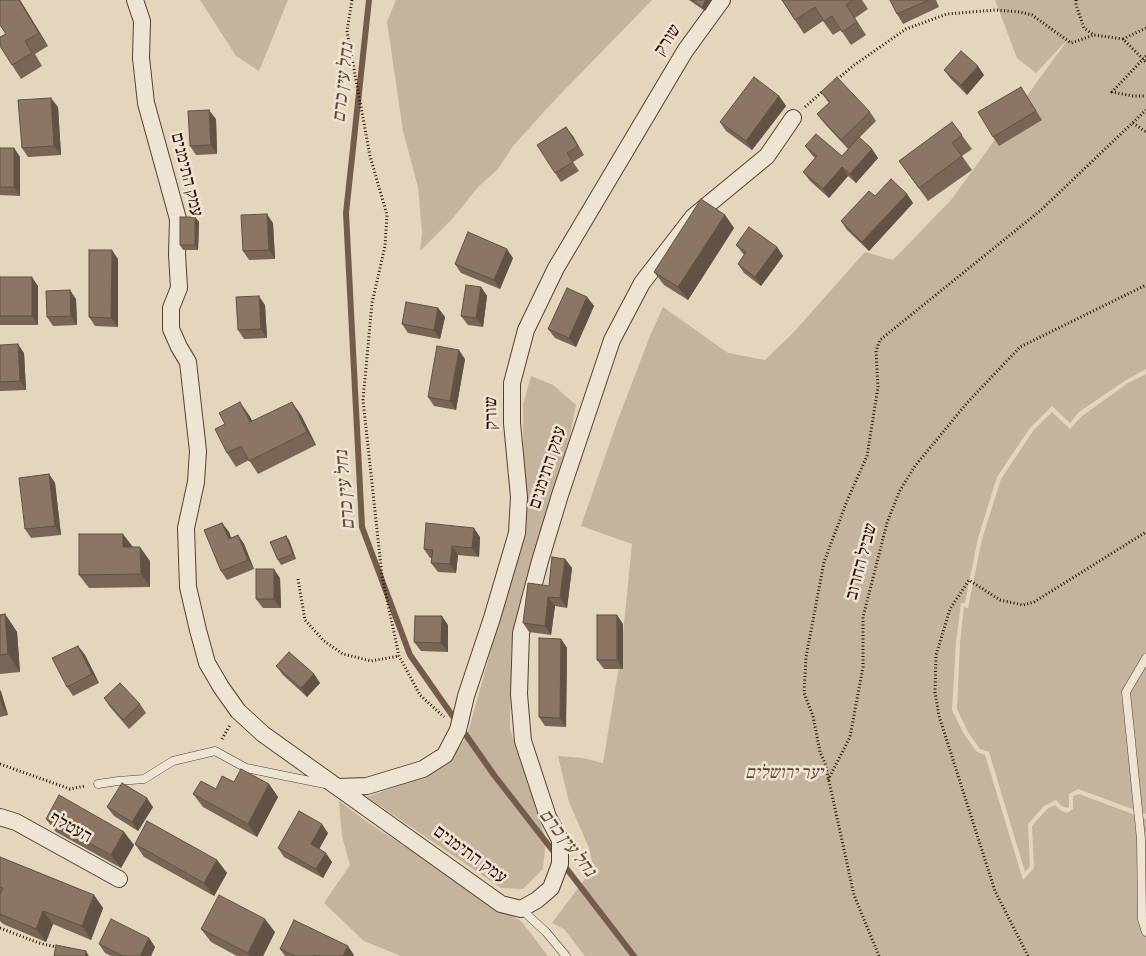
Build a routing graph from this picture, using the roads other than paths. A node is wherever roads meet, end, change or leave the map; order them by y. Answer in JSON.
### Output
{"nodes":[{"id":1,"x":135,"y":0,"type":"edge"},
{"id":2,"x":722,"y":0,"type":"edge"},
{"id":3,"x":793,"y":118,"type":"road end"},
{"id":4,"x":1146,"y":658,"type":"edge"},
{"id":5,"x":98,"y":784,"type":"road end"},
{"id":6,"x":338,"y":787,"type":"junction"},
{"id":7,"x":0,"y":817,"type":"edge"},
{"id":8,"x":119,"y":878,"type":"dead end"},
{"id":9,"x":521,"y":909,"type":"junction"},
{"id":10,"x":1146,"y":932,"type":"edge"},
{"id":11,"x":566,"y":956,"type":"edge"}],
"edges":[{"from":1,"to":6,"type":"street","name":"עמק התימנים"},
{"from":2,"to":6,"type":"street","name":"שורק"},
{"from":3,"to":9,"type":"street","name":"עמק התימנים"},
{"from":4,"to":10,"type":"lane"},
{"from":5,"to":6,"type":"lane"},
{"from":6,"to":9,"type":"street","name":"עמק התימנים"},
{"from":7,"to":8,"type":"street","name":"העטלף"},
{"from":9,"to":11,"type":"lane"}]}
